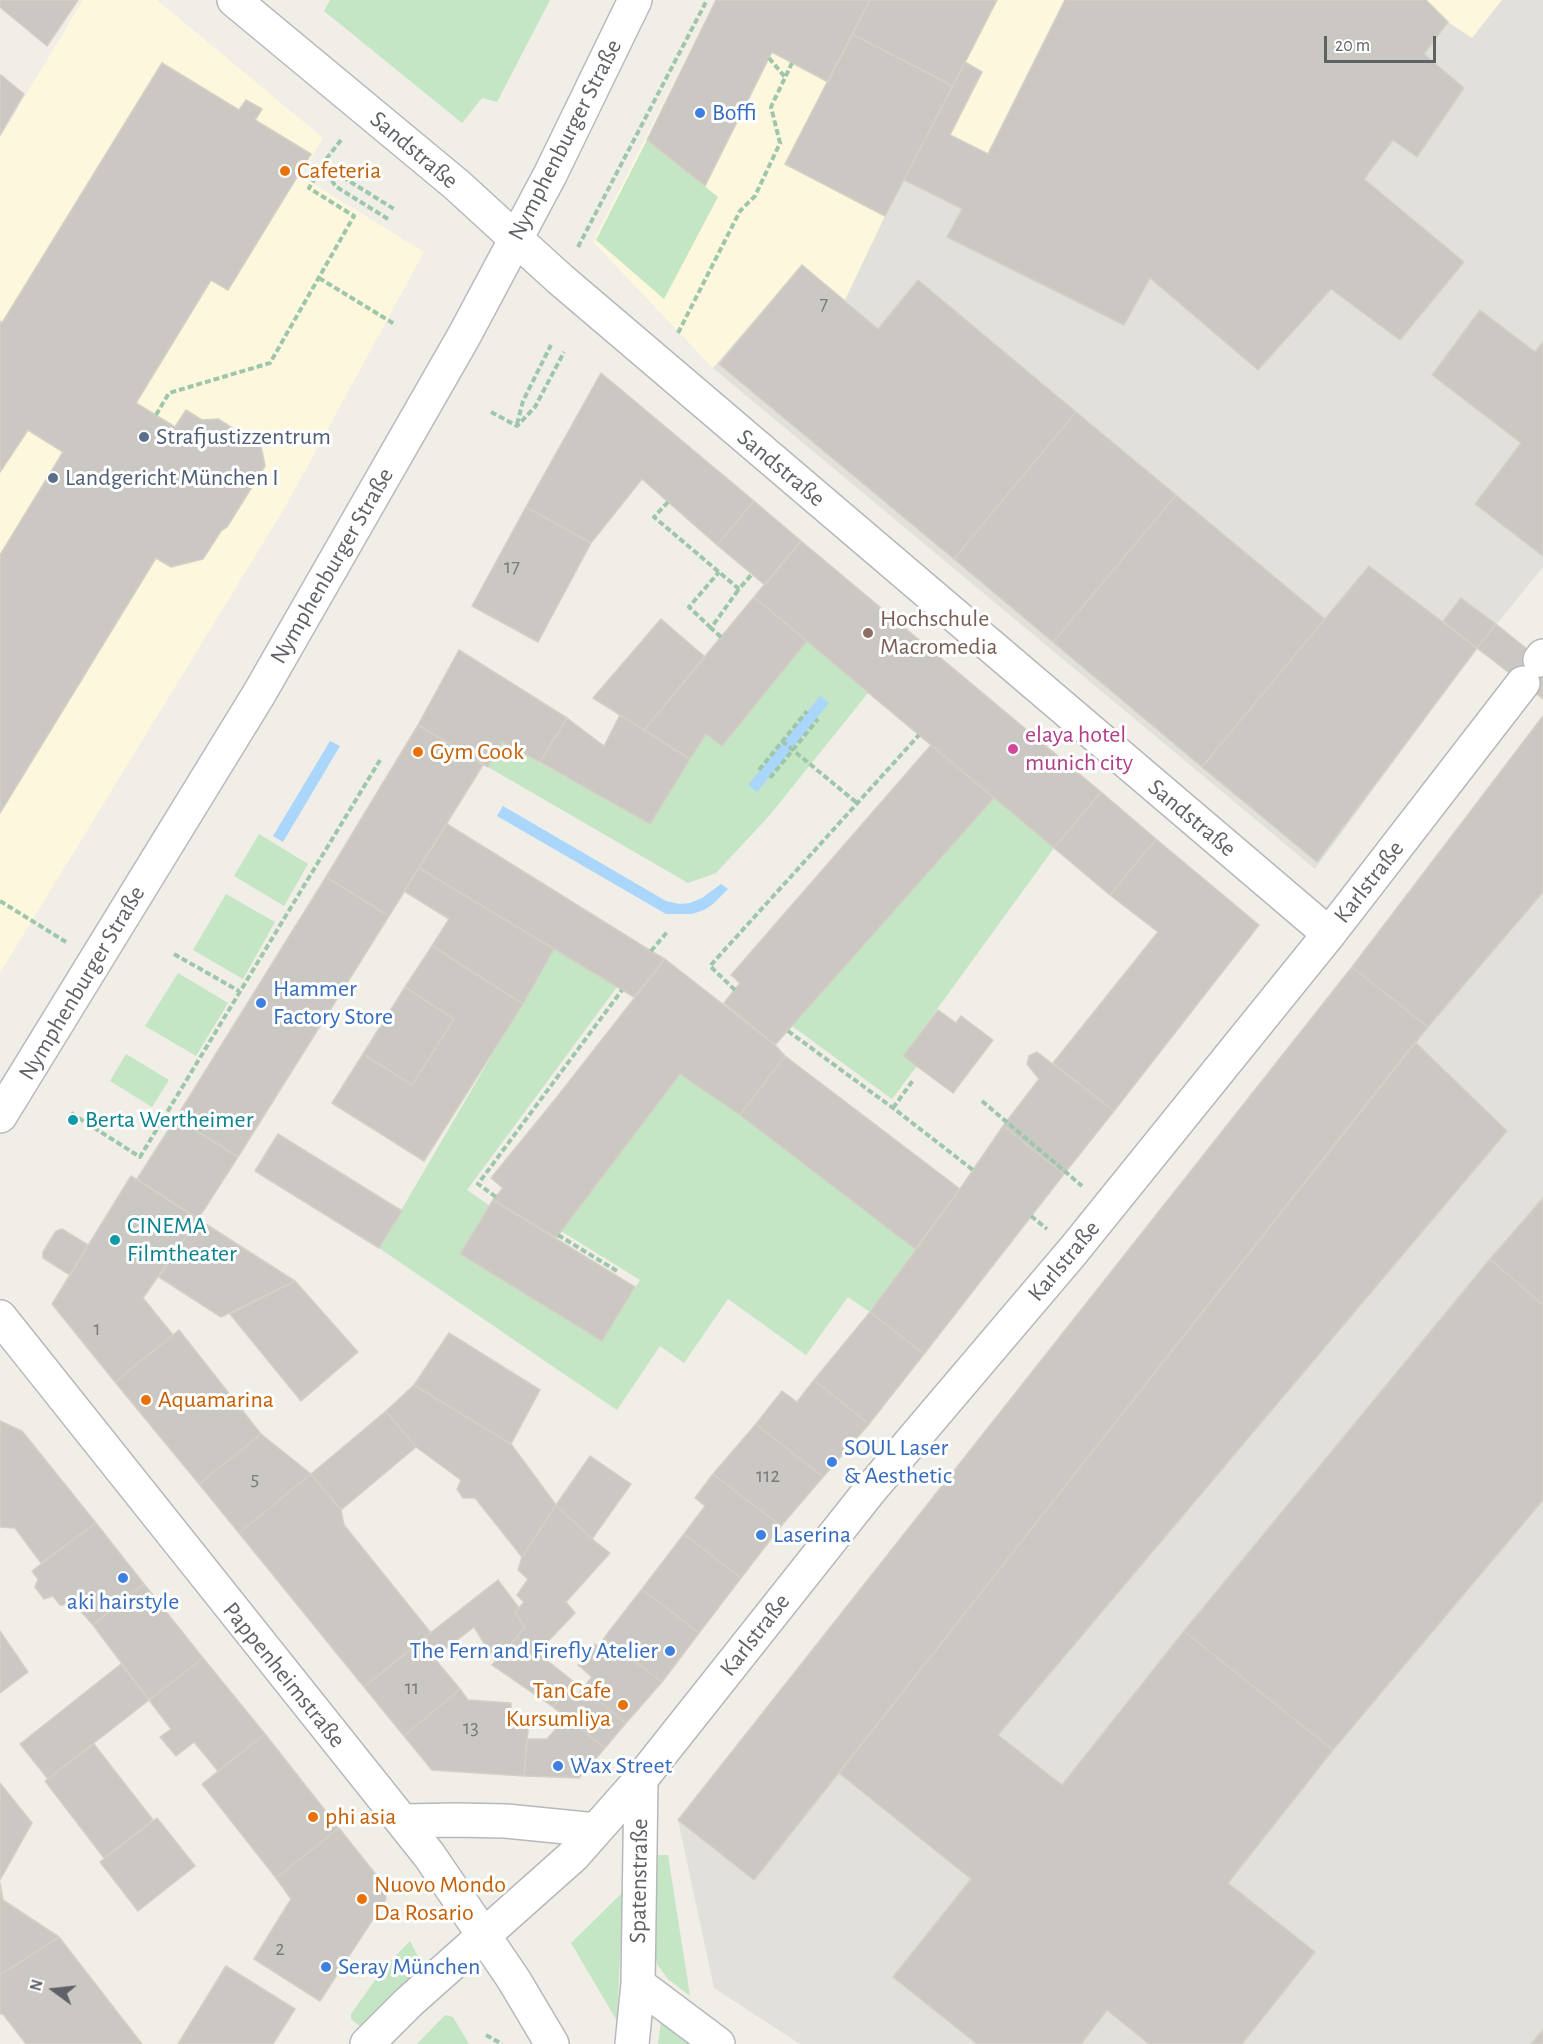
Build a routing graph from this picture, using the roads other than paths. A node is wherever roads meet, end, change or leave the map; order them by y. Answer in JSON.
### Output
{"nodes":[{"id":1,"x":234,"y":0,"type":"edge"},
{"id":2,"x":635,"y":0,"type":"edge"},
{"id":3,"x":516,"y":239,"type":"junction"},
{"id":4,"x":1535,"y":666,"type":"edge"},
{"id":5,"x":1329,"y":934,"type":"junction"},
{"id":6,"x":0,"y":1116,"type":"edge"},
{"id":7,"x":0,"y":1317,"type":"edge"},
{"id":8,"x":641,"y":1779,"type":"junction"},
{"id":9,"x":404,"y":1821,"type":"junction"},
{"id":10,"x":596,"y":1830,"type":"junction"},
{"id":11,"x":484,"y":1935,"type":"junction"},
{"id":12,"x":638,"y":1984,"type":"junction"},
{"id":13,"x":367,"y":2044,"type":"edge"},
{"id":14,"x":552,"y":2044,"type":"edge"},
{"id":15,"x":632,"y":2044,"type":"edge"},
{"id":16,"x":718,"y":2044,"type":"edge"}],
"edges":[{"from":1,"to":3,"type":"street","name":"Sandstraße"},
{"from":2,"to":3,"type":"street","name":"Nymphenburger Straße"},
{"from":3,"to":5,"type":"street","name":"Sandstraße"},
{"from":3,"to":6,"type":"street","name":"Nymphenburger Straße"},
{"from":4,"to":5,"type":"street","name":"Karlstraße"},
{"from":5,"to":8,"type":"street","name":"Karlstraße"},
{"from":7,"to":9,"type":"street","name":"Pappenheimstraße"},
{"from":8,"to":10,"type":"street","name":"Karlstraße"},
{"from":8,"to":12,"type":"street","name":"Spatenstraße"},
{"from":9,"to":10,"type":"street"},
{"from":9,"to":11,"type":"street","name":"Pappenheimstraße"},
{"from":10,"to":11,"type":"street","name":"Karlstraße"},
{"from":11,"to":13,"type":"street","name":"Karlstraße"},
{"from":11,"to":14,"type":"street","name":"Pappenheimstraße"},
{"from":12,"to":15,"type":"street","name":"Spatenstraße"},
{"from":12,"to":16,"type":"street"}]}
